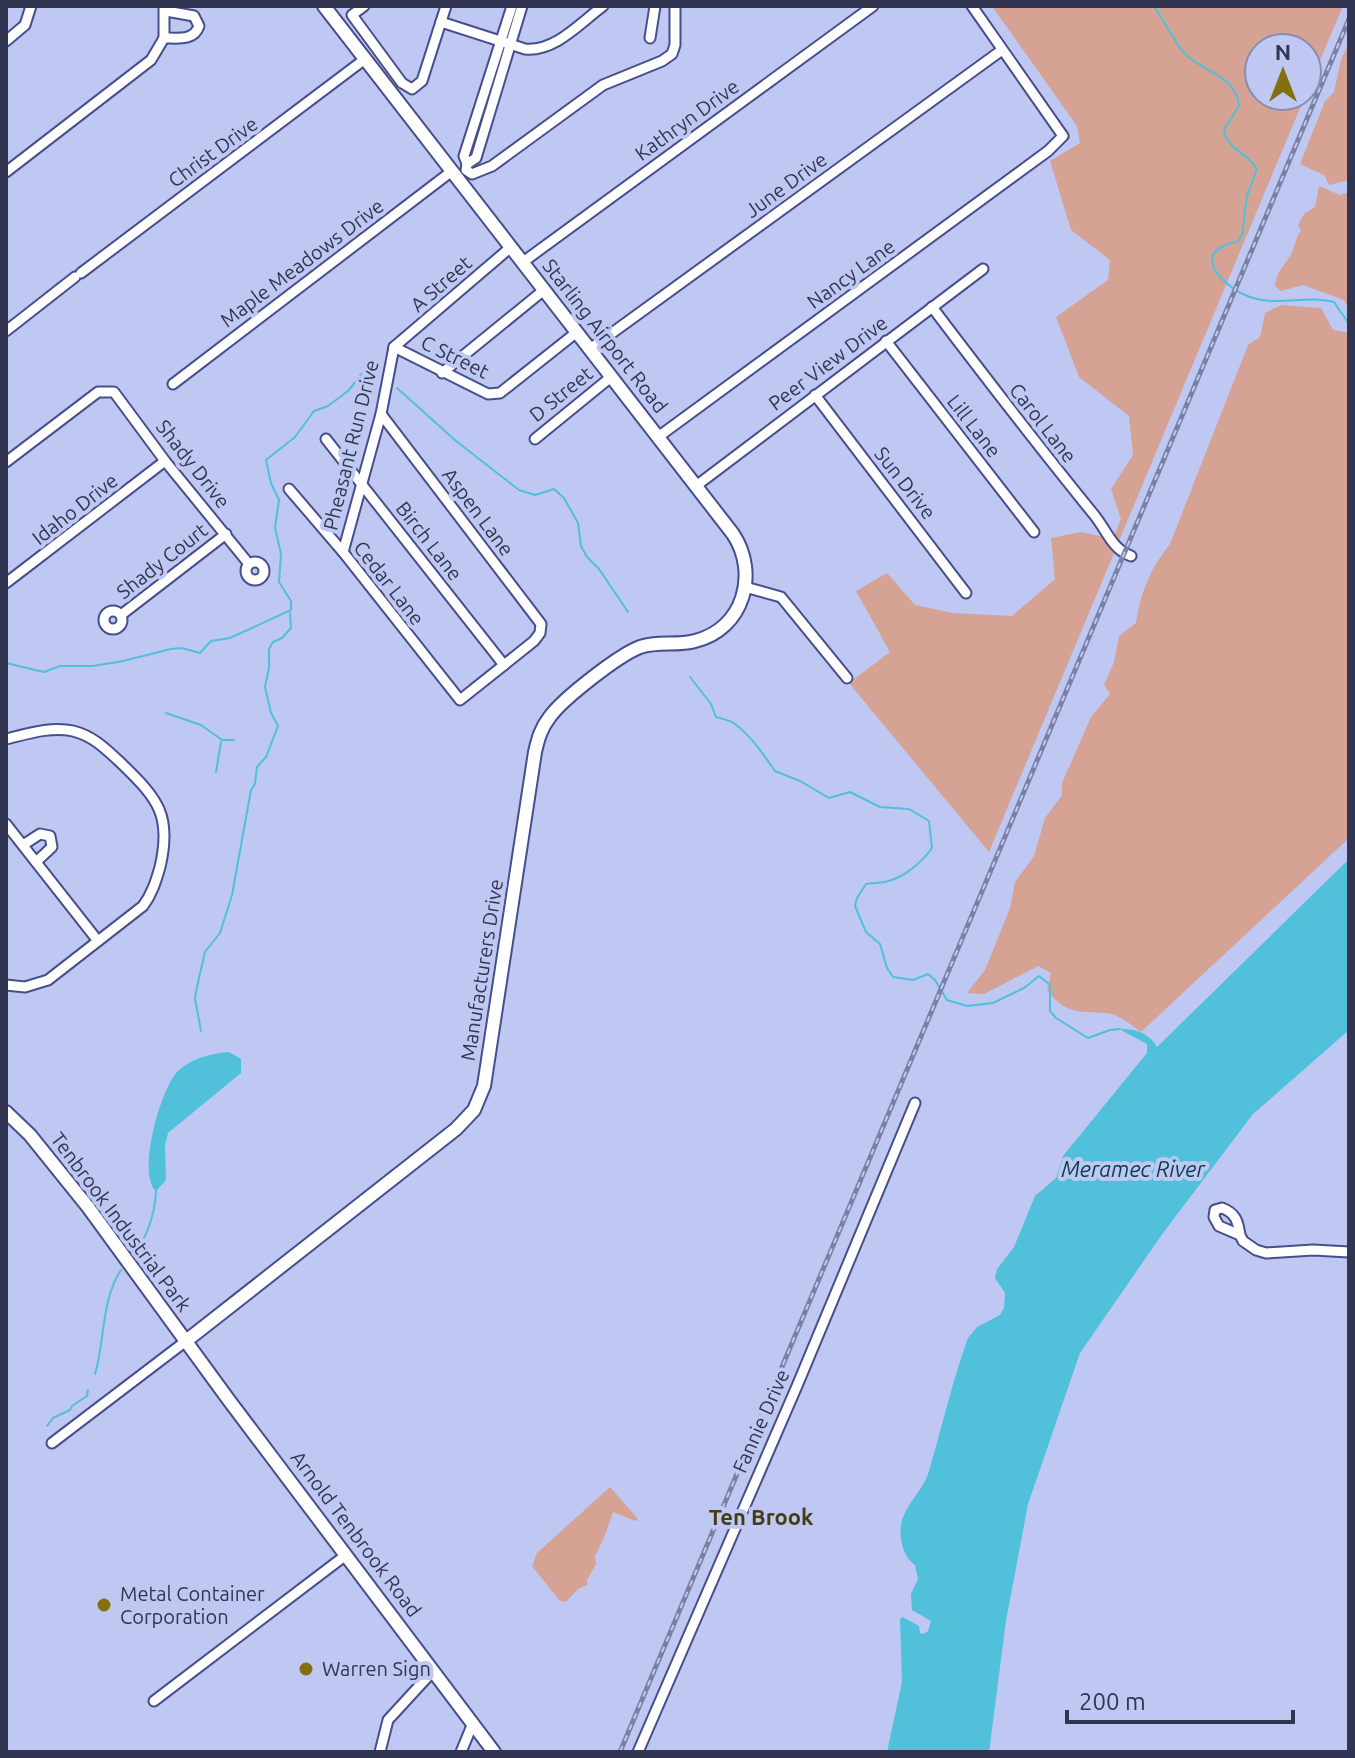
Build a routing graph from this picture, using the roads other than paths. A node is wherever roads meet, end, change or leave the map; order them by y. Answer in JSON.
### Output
{"nodes":[{"id":1,"x":31,"y":6,"type":"edge"},
{"id":2,"x":324,"y":6,"type":"edge"},
{"id":3,"x":364,"y":6,"type":"edge"},
{"id":4,"x":446,"y":6,"type":"edge"},
{"id":5,"x":512,"y":6,"type":"edge"},
{"id":6,"x":522,"y":6,"type":"edge"},
{"id":7,"x":603,"y":6,"type":"edge"},
{"id":8,"x":655,"y":6,"type":"edge"},
{"id":9,"x":675,"y":6,"type":"edge"},
{"id":10,"x":873,"y":6,"type":"edge"},
{"id":11,"x":972,"y":6,"type":"edge"},
{"id":12,"x":165,"y":8,"type":"edge"},
{"id":13,"x":441,"y":22,"type":"junction"},
{"id":14,"x":164,"y":38,"type":"junction"},
{"id":15,"x":650,"y":38,"type":"dead end"},
{"id":16,"x":6,"y":41,"type":"edge"},
{"id":17,"x":500,"y":41,"type":"junction"},
{"id":18,"x":511,"y":45,"type":"junction"},
{"id":19,"x":1002,"y":50,"type":"junction"},
{"id":20,"x":365,"y":59,"type":"junction"},
{"id":21,"x":461,"y":171,"type":"junction"},
{"id":22,"x":6,"y":172,"type":"edge"},
{"id":23,"x":511,"y":247,"type":"junction"},
{"id":24,"x":523,"y":262,"type":"junction"},
{"id":25,"x":983,"y":269,"type":"dead end"},
{"id":26,"x":544,"y":290,"type":"junction"},
{"id":27,"x":932,"y":307,"type":"junction"},
{"id":28,"x":6,"y":331,"type":"edge"},
{"id":29,"x":577,"y":332,"type":"junction"},
{"id":30,"x":886,"y":341,"type":"junction"},
{"id":31,"x":394,"y":347,"type":"junction"},
{"id":32,"x":590,"y":349,"type":"junction"},
{"id":33,"x":442,"y":373,"type":"junction"},
{"id":34,"x":611,"y":377,"type":"junction"},
{"id":35,"x":173,"y":384,"type":"dead end"},
{"id":36,"x":815,"y":395,"type":"junction"},
{"id":37,"x":381,"y":414,"type":"junction"},
{"id":38,"x":658,"y":437,"type":"junction"},
{"id":39,"x":326,"y":439,"type":"dead end"},
{"id":40,"x":535,"y":439,"type":"dead end"},
{"id":41,"x":165,"y":461,"type":"junction"},
{"id":42,"x":6,"y":462,"type":"edge"},
{"id":43,"x":361,"y":483,"type":"junction"},
{"id":44,"x":696,"y":486,"type":"junction"},
{"id":45,"x":289,"y":489,"type":"dead end"},
{"id":46,"x":1034,"y":532,"type":"dead end"},
{"id":47,"x":226,"y":534,"type":"junction"},
{"id":48,"x":343,"y":552,"type":"junction"},
{"id":49,"x":1131,"y":556,"type":"dead end"},
{"id":50,"x":249,"y":564,"type":"dead end"},
{"id":51,"x":6,"y":583,"type":"edge"},
{"id":52,"x":745,"y":587,"type":"junction"},
{"id":53,"x":966,"y":593,"type":"dead end"},
{"id":54,"x":121,"y":615,"type":"dead end"},
{"id":55,"x":504,"y":665,"type":"junction"},
{"id":56,"x":847,"y":678,"type":"dead end"},
{"id":57,"x":6,"y":739,"type":"edge"},
{"id":58,"x":6,"y":824,"type":"edge"},
{"id":59,"x":23,"y":845,"type":"junction"},
{"id":60,"x":36,"y":862,"type":"junction"},
{"id":61,"x":98,"y":941,"type":"junction"},
{"id":62,"x":6,"y":985,"type":"edge"},
{"id":63,"x":915,"y":1103,"type":"dead end"},
{"id":64,"x":6,"y":1112,"type":"edge"},
{"id":65,"x":1240,"y":1235,"type":"dead end"},
{"id":66,"x":1349,"y":1252,"type":"edge"},
{"id":67,"x":186,"y":1341,"type":"junction"},
{"id":68,"x":52,"y":1443,"type":"dead end"},
{"id":69,"x":346,"y":1555,"type":"junction"},
{"id":70,"x":433,"y":1671,"type":"junction"},
{"id":71,"x":154,"y":1701,"type":"dead end"},
{"id":72,"x":473,"y":1723,"type":"junction"},
{"id":73,"x":380,"y":1752,"type":"edge"},
{"id":74,"x":461,"y":1752,"type":"edge"},
{"id":75,"x":494,"y":1752,"type":"edge"},
{"id":76,"x":638,"y":1752,"type":"edge"}],
"edges":[{"from":1,"to":16,"type":"street"},
{"from":2,"to":20,"type":"street","name":"Starling Airport Road"},
{"from":3,"to":13,"type":"street"},
{"from":4,"to":13,"type":"street"},
{"from":5,"to":17,"type":"street"},
{"from":6,"to":18,"type":"street"},
{"from":7,"to":18,"type":"street"},
{"from":8,"to":15,"type":"street"},
{"from":9,"to":21,"type":"street"},
{"from":10,"to":24,"type":"street","name":"Kathryn Drive"},
{"from":11,"to":19,"type":"street"},
{"from":12,"to":14,"type":"street"},
{"from":12,"to":14,"type":"street"},
{"from":13,"to":17,"type":"street"},
{"from":14,"to":22,"type":"street"},
{"from":17,"to":18,"type":"street"},
{"from":17,"to":21,"type":"street"},
{"from":18,"to":21,"type":"street"},
{"from":19,"to":32,"type":"street","name":"June Drive"},
{"from":19,"to":38,"type":"street","name":"Nancy Lane"},
{"from":20,"to":21,"type":"street","name":"Starling Airport Road"},
{"from":20,"to":28,"type":"street","name":"Christ Drive"},
{"from":21,"to":23,"type":"street","name":"Starling Airport Road"},
{"from":21,"to":35,"type":"street","name":"Maple Meadows Drive"},
{"from":23,"to":24,"type":"street","name":"Starling Airport Road"},
{"from":23,"to":31,"type":"street","name":"A Street"},
{"from":24,"to":26,"type":"street","name":"Starling Airport Road"},
{"from":25,"to":27,"type":"street","name":"Peer View Drive"},
{"from":26,"to":29,"type":"street","name":"Starling Airport Road"},
{"from":26,"to":33,"type":"street"},
{"from":27,"to":30,"type":"street","name":"Peer View Drive"},
{"from":27,"to":49,"type":"street","name":"Carol Lane"},
{"from":29,"to":32,"type":"street","name":"Starling Airport Road"},
{"from":29,"to":33,"type":"street","name":"C Street"},
{"from":30,"to":36,"type":"street","name":"Peer View Drive"},
{"from":30,"to":46,"type":"street","name":"Lill Lane"},
{"from":31,"to":33,"type":"street","name":"C Street"},
{"from":31,"to":37,"type":"street","name":"Pheasant Run Drive"},
{"from":32,"to":34,"type":"street","name":"Starling Airport Road"},
{"from":34,"to":38,"type":"street","name":"Starling Airport Road"},
{"from":34,"to":40,"type":"street","name":"D Street"},
{"from":36,"to":44,"type":"street","name":"Peer View Drive"},
{"from":36,"to":53,"type":"street","name":"Sun Drive"},
{"from":37,"to":43,"type":"street","name":"Pheasant Run Drive"},
{"from":37,"to":55,"type":"street","name":"Aspen Lane"},
{"from":38,"to":44,"type":"street","name":"Starling Airport Road"},
{"from":39,"to":43,"type":"street","name":"Birch Lane"},
{"from":41,"to":42,"type":"street","name":"Shady Drive"},
{"from":41,"to":47,"type":"street","name":"Shady Drive"},
{"from":41,"to":51,"type":"street","name":"Idaho Drive"},
{"from":43,"to":48,"type":"street","name":"Pheasant Run Drive"},
{"from":43,"to":55,"type":"street","name":"Birch Lane"},
{"from":44,"to":52,"type":"street","name":"Starling Airport Road"},
{"from":45,"to":48,"type":"street","name":"Cedar Lane"},
{"from":47,"to":50,"type":"street","name":"Shady Drive"},
{"from":47,"to":54,"type":"street","name":"Shady Court"},
{"from":48,"to":55,"type":"street","name":"Cedar Lane"},
{"from":52,"to":56,"type":"street"},
{"from":52,"to":67,"type":"street","name":"Manufacturers Drive"},
{"from":57,"to":61,"type":"street"},
{"from":58,"to":59,"type":"street"},
{"from":59,"to":60,"type":"street"},
{"from":59,"to":60,"type":"street"},
{"from":60,"to":61,"type":"street"},
{"from":61,"to":62,"type":"street"},
{"from":63,"to":76,"type":"street","name":"Fannie Drive"},
{"from":64,"to":67,"type":"street","name":"Tenbrook Industrial Park"},
{"from":65,"to":66,"type":"street"},
{"from":67,"to":68,"type":"street","name":"Tenbrook Industrial Park"},
{"from":67,"to":69,"type":"street","name":"Arnold Tenbrook Road"},
{"from":69,"to":70,"type":"street","name":"Arnold Tenbrook Road"},
{"from":69,"to":71,"type":"street"},
{"from":70,"to":72,"type":"street","name":"Arnold Tenbrook Road"},
{"from":70,"to":73,"type":"street"},
{"from":72,"to":74,"type":"street"},
{"from":72,"to":75,"type":"street","name":"Arnold Tenbrook Road"}]}
